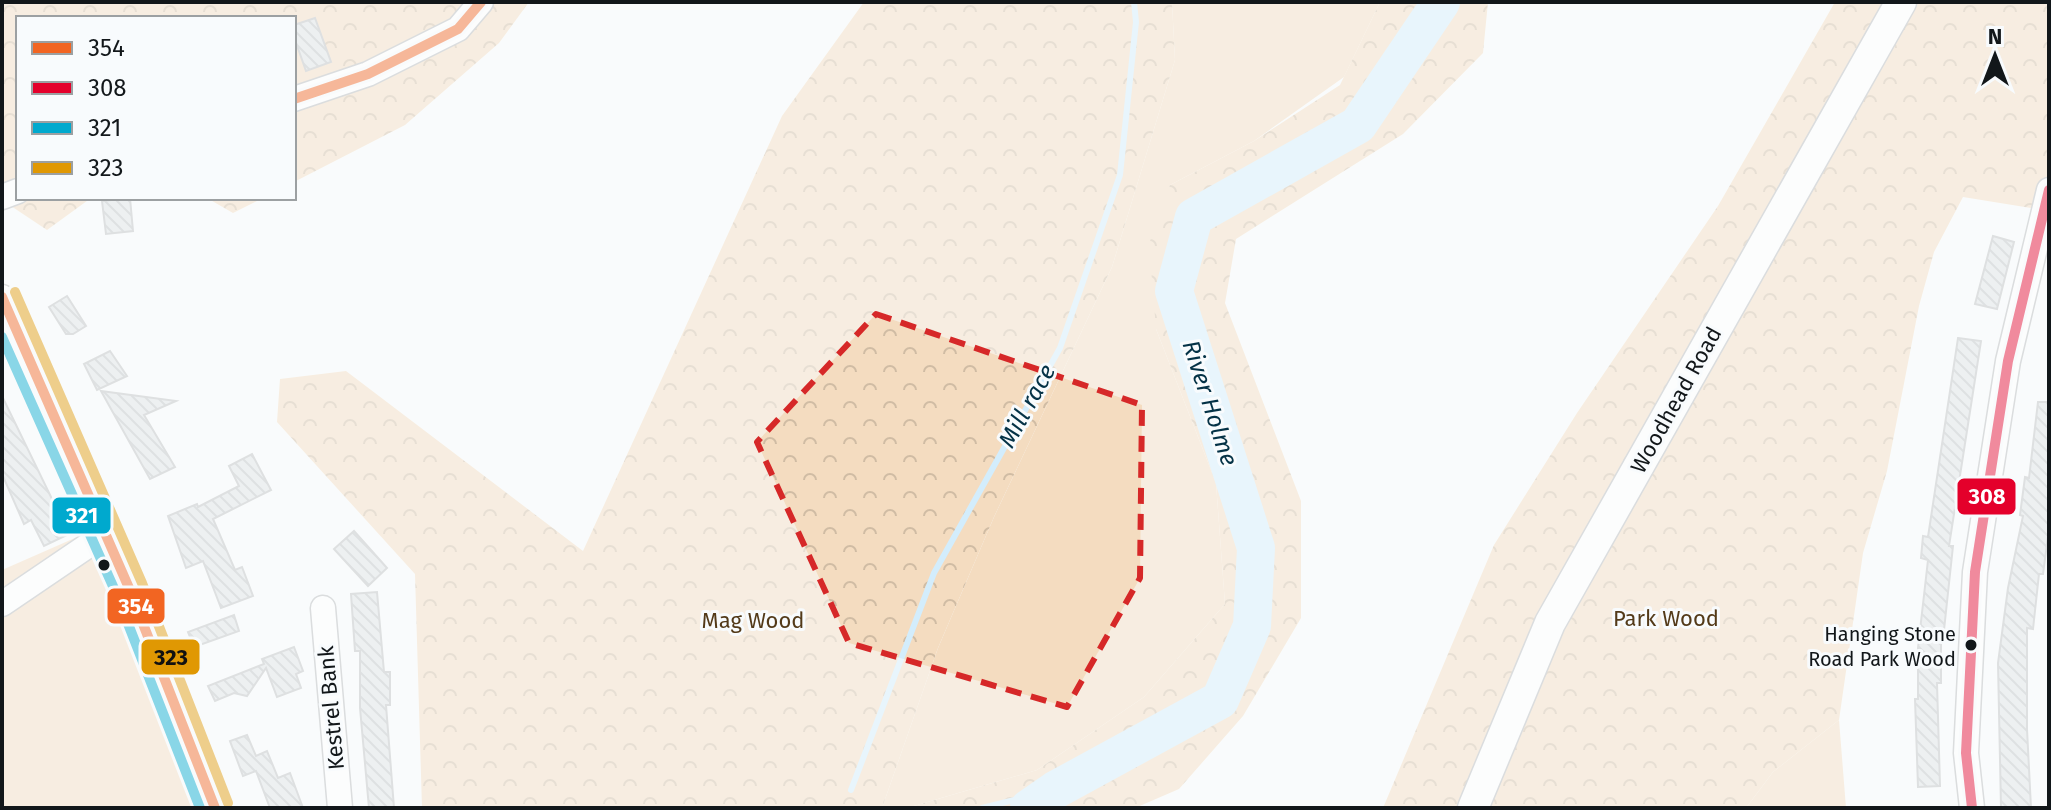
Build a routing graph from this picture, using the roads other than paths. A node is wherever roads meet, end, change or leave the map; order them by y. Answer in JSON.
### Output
{"nodes":[{"id":1,"x":481,"y":2,"type":"edge"},
{"id":2,"x":1901,"y":2,"type":"edge"},
{"id":3,"x":296,"y":98,"type":"edge"},
{"id":4,"x":2049,"y":190,"type":"edge"},
{"id":5,"x":2,"y":297,"type":"edge"},
{"id":6,"x":105,"y":534,"type":"junction"},
{"id":7,"x":2,"y":604,"type":"edge"},
{"id":8,"x":323,"y":608,"type":"dead end"},
{"id":9,"x":215,"y":808,"type":"edge"},
{"id":10,"x":340,"y":808,"type":"edge"},
{"id":11,"x":1473,"y":808,"type":"edge"},
{"id":12,"x":1972,"y":808,"type":"edge"}],
"edges":[{"from":1,"to":3,"type":"street"},
{"from":2,"to":11,"type":"main road","name":"Woodhead Road"},
{"from":4,"to":12,"type":"street"},
{"from":5,"to":6,"type":"street"},
{"from":6,"to":7,"type":"street"},
{"from":6,"to":9,"type":"street"},
{"from":8,"to":10,"type":"street","name":"Kestrel Bank"}]}
